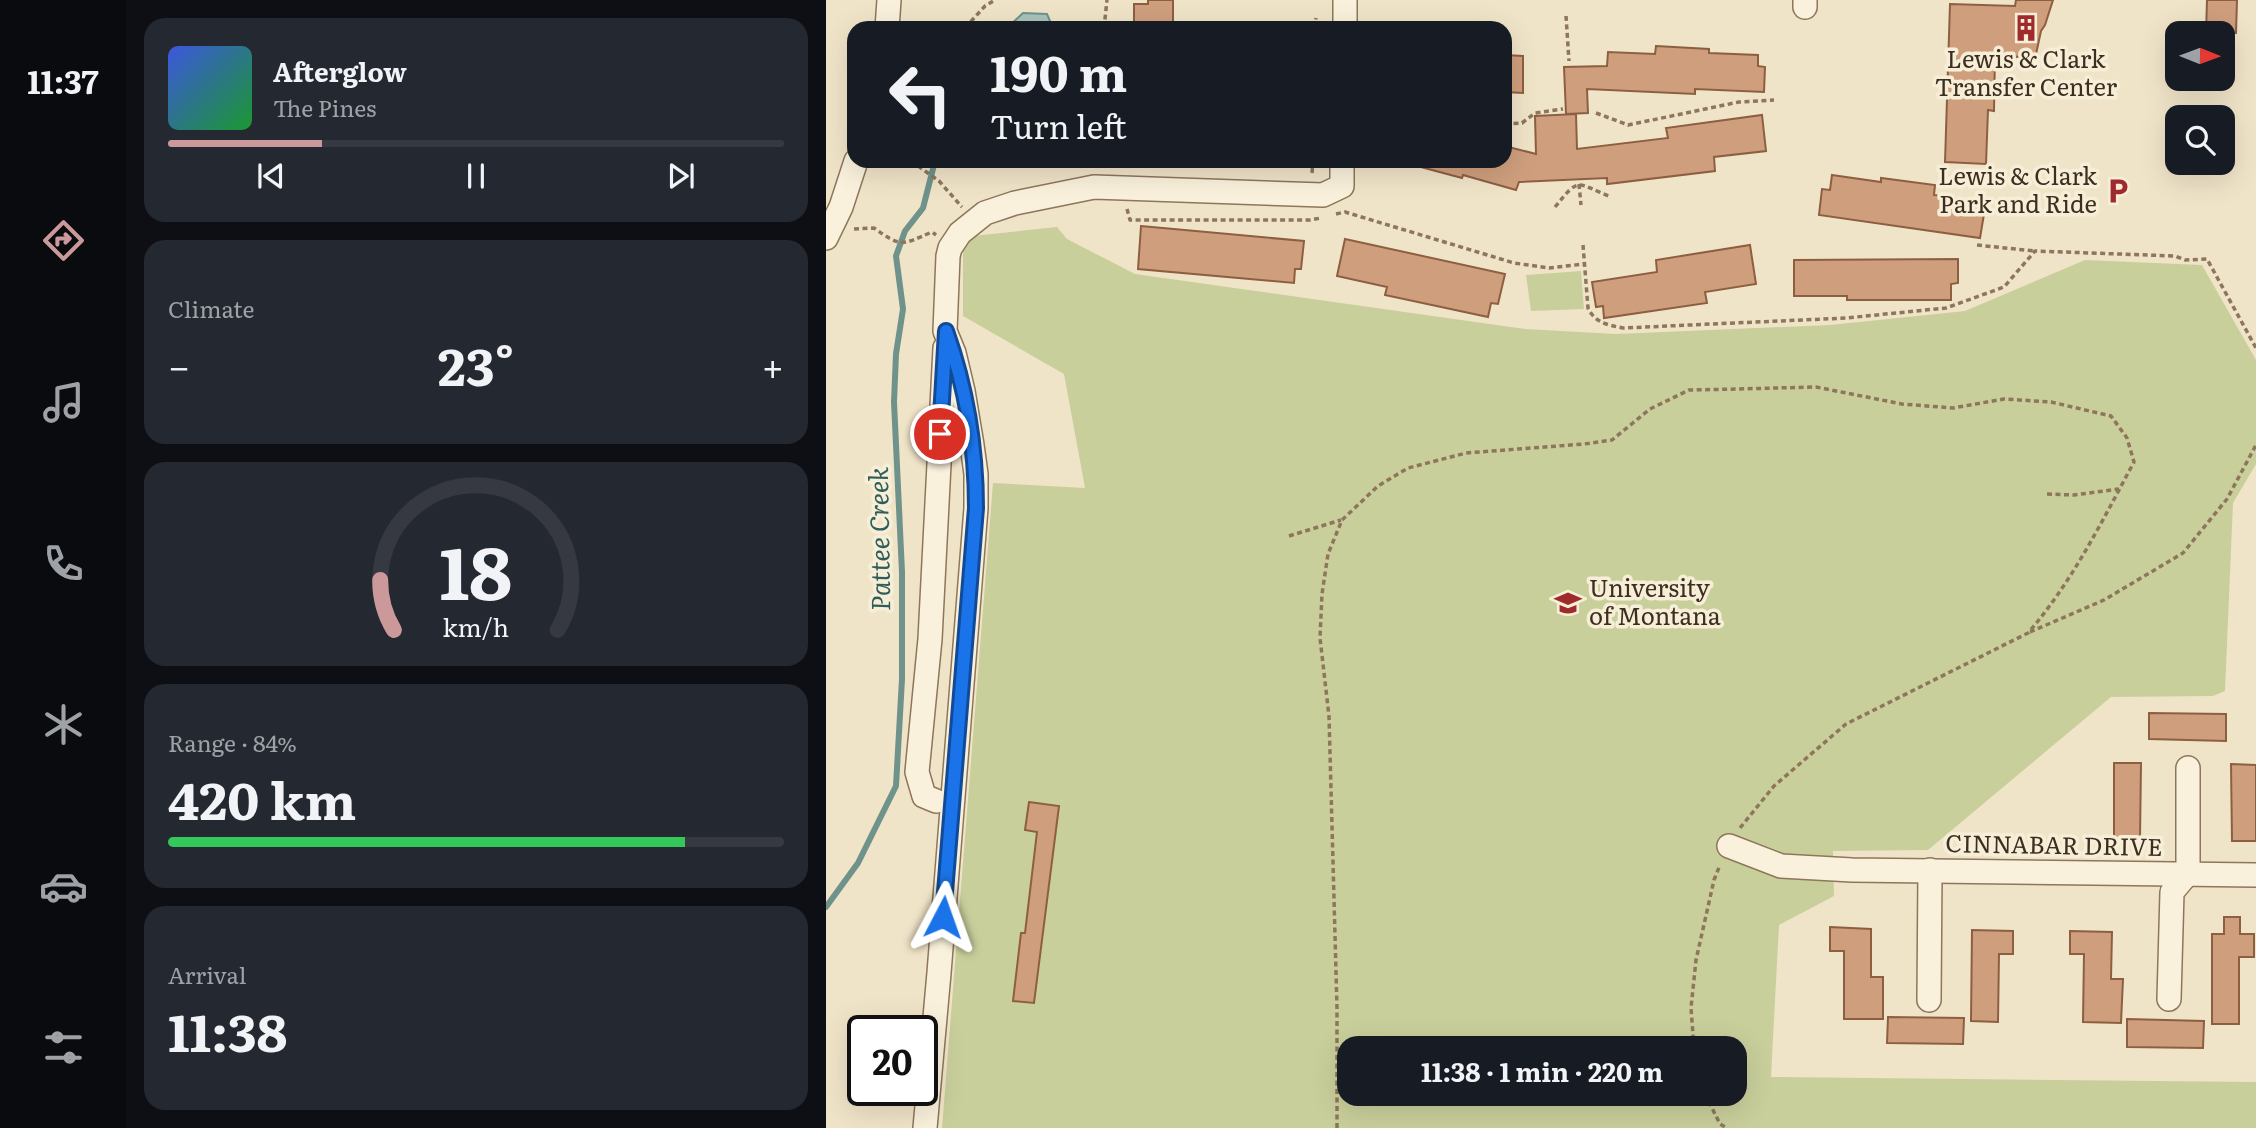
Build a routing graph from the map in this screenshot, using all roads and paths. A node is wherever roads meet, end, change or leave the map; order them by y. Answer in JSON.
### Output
{"nodes":[{"id":1,"x":889,"y":0,"type":"edge"},
{"id":2,"x":995,"y":0,"type":"edge"},
{"id":3,"x":1107,"y":0,"type":"edge"},
{"id":4,"x":1345,"y":0,"type":"edge"},
{"id":5,"x":1566,"y":16,"type":"dead end"},
{"id":6,"x":1316,"y":18,"type":"dead end"},
{"id":7,"x":888,"y":21,"type":"edge"},
{"id":8,"x":971,"y":21,"type":"edge"},
{"id":9,"x":1105,"y":21,"type":"edge"},
{"id":10,"x":1316,"y":21,"type":"edge"},
{"id":11,"x":1345,"y":21,"type":"edge"},
{"id":12,"x":1569,"y":61,"type":"dead end"},
{"id":13,"x":1774,"y":100,"type":"dead end"},
{"id":14,"x":1563,"y":109,"type":"dead end"},
{"id":15,"x":1596,"y":113,"type":"dead end"},
{"id":16,"x":1512,"y":124,"type":"edge"},
{"id":17,"x":854,"y":168,"type":"edge"},
{"id":18,"x":920,"y":168,"type":"edge"},
{"id":19,"x":1312,"y":168,"type":"edge"},
{"id":20,"x":1342,"y":168,"type":"edge"},
{"id":21,"x":1312,"y":180,"type":"dead end"},
{"id":22,"x":1579,"y":184,"type":"junction"},
{"id":23,"x":1611,"y":197,"type":"dead end"},
{"id":24,"x":1581,"y":205,"type":"dead end"},
{"id":25,"x":1555,"y":207,"type":"dead end"},
{"id":26,"x":1333,"y":215,"type":"dead end"},
{"id":27,"x":1322,"y":218,"type":"dead end"},
{"id":28,"x":1130,"y":220,"type":"dead end"},
{"id":29,"x":973,"y":223,"type":"junction"},
{"id":30,"x":852,"y":229,"type":"dead end"},
{"id":31,"x":826,"y":238,"type":"edge"},
{"id":32,"x":1583,"y":245,"type":"dead end"},
{"id":33,"x":1977,"y":245,"type":"dead end"},
{"id":34,"x":2035,"y":251,"type":"junction"},
{"id":35,"x":948,"y":256,"type":"junction"},
{"id":36,"x":1584,"y":264,"type":"junction"},
{"id":37,"x":946,"y":331,"type":"junction"},
{"id":38,"x":2256,"y":348,"type":"edge"},
{"id":39,"x":2256,"y":445,"type":"edge"},
{"id":40,"x":2119,"y":489,"type":"junction"},
{"id":41,"x":2047,"y":494,"type":"dead end"},
{"id":42,"x":1342,"y":520,"type":"junction"},
{"id":43,"x":1289,"y":536,"type":"dead end"},
{"id":44,"x":2028,"y":633,"type":"junction"},
{"id":45,"x":2188,"y":768,"type":"dead end"},
{"id":46,"x":936,"y":801,"type":"dead end"},
{"id":47,"x":1729,"y":846,"type":"junction"},
{"id":48,"x":1930,"y":870,"type":"junction"},
{"id":49,"x":2188,"y":873,"type":"junction"},
{"id":50,"x":2256,"y":875,"type":"edge"},
{"id":51,"x":2169,"y":999,"type":"dead end"},
{"id":52,"x":1929,"y":1000,"type":"dead end"},
{"id":53,"x":1693,"y":1036,"type":"edge"},
{"id":54,"x":1711,"y":1106,"type":"edge"},
{"id":55,"x":925,"y":1128,"type":"edge"},
{"id":56,"x":1337,"y":1128,"type":"edge"},
{"id":57,"x":1727,"y":1128,"type":"edge"}],
"edges":[{"from":1,"to":7,"type":"street"},
{"from":2,"to":8,"type":"path"},
{"from":3,"to":9,"type":"path"},
{"from":4,"to":11,"type":"street"},
{"from":5,"to":12,"type":"path"},
{"from":6,"to":10,"type":"path"},
{"from":13,"to":15,"type":"path"},
{"from":14,"to":16,"type":"path"},
{"from":17,"to":31,"type":"street"},
{"from":18,"to":29,"type":"path"},
{"from":19,"to":21,"type":"path"},
{"from":20,"to":29,"type":"street"},
{"from":22,"to":23,"type":"path"},
{"from":22,"to":24,"type":"path"},
{"from":22,"to":25,"type":"path"},
{"from":26,"to":36,"type":"path"},
{"from":27,"to":28,"type":"path"},
{"from":29,"to":35,"type":"street"},
{"from":30,"to":35,"type":"path"},
{"from":32,"to":36,"type":"path"},
{"from":33,"to":34,"type":"path"},
{"from":34,"to":36,"type":"path"},
{"from":34,"to":38,"type":"path"},
{"from":35,"to":37,"type":"street"},
{"from":37,"to":46,"type":"street"},
{"from":37,"to":55,"type":"street"},
{"from":39,"to":44,"type":"path"},
{"from":40,"to":41,"type":"path"},
{"from":40,"to":42,"type":"path"},
{"from":40,"to":44,"type":"path"},
{"from":42,"to":43,"type":"path"},
{"from":42,"to":56,"type":"path"},
{"from":44,"to":47,"type":"path"},
{"from":45,"to":49,"type":"street"},
{"from":47,"to":48,"type":"street","name":"CINNABAR DRIVE"},
{"from":47,"to":53,"type":"path"},
{"from":48,"to":49,"type":"street","name":"CINNABAR DRIVE"},
{"from":48,"to":52,"type":"street"},
{"from":49,"to":50,"type":"street","name":"CINNABAR DRIVE"},
{"from":49,"to":51,"type":"street"},
{"from":54,"to":57,"type":"path"}]}
